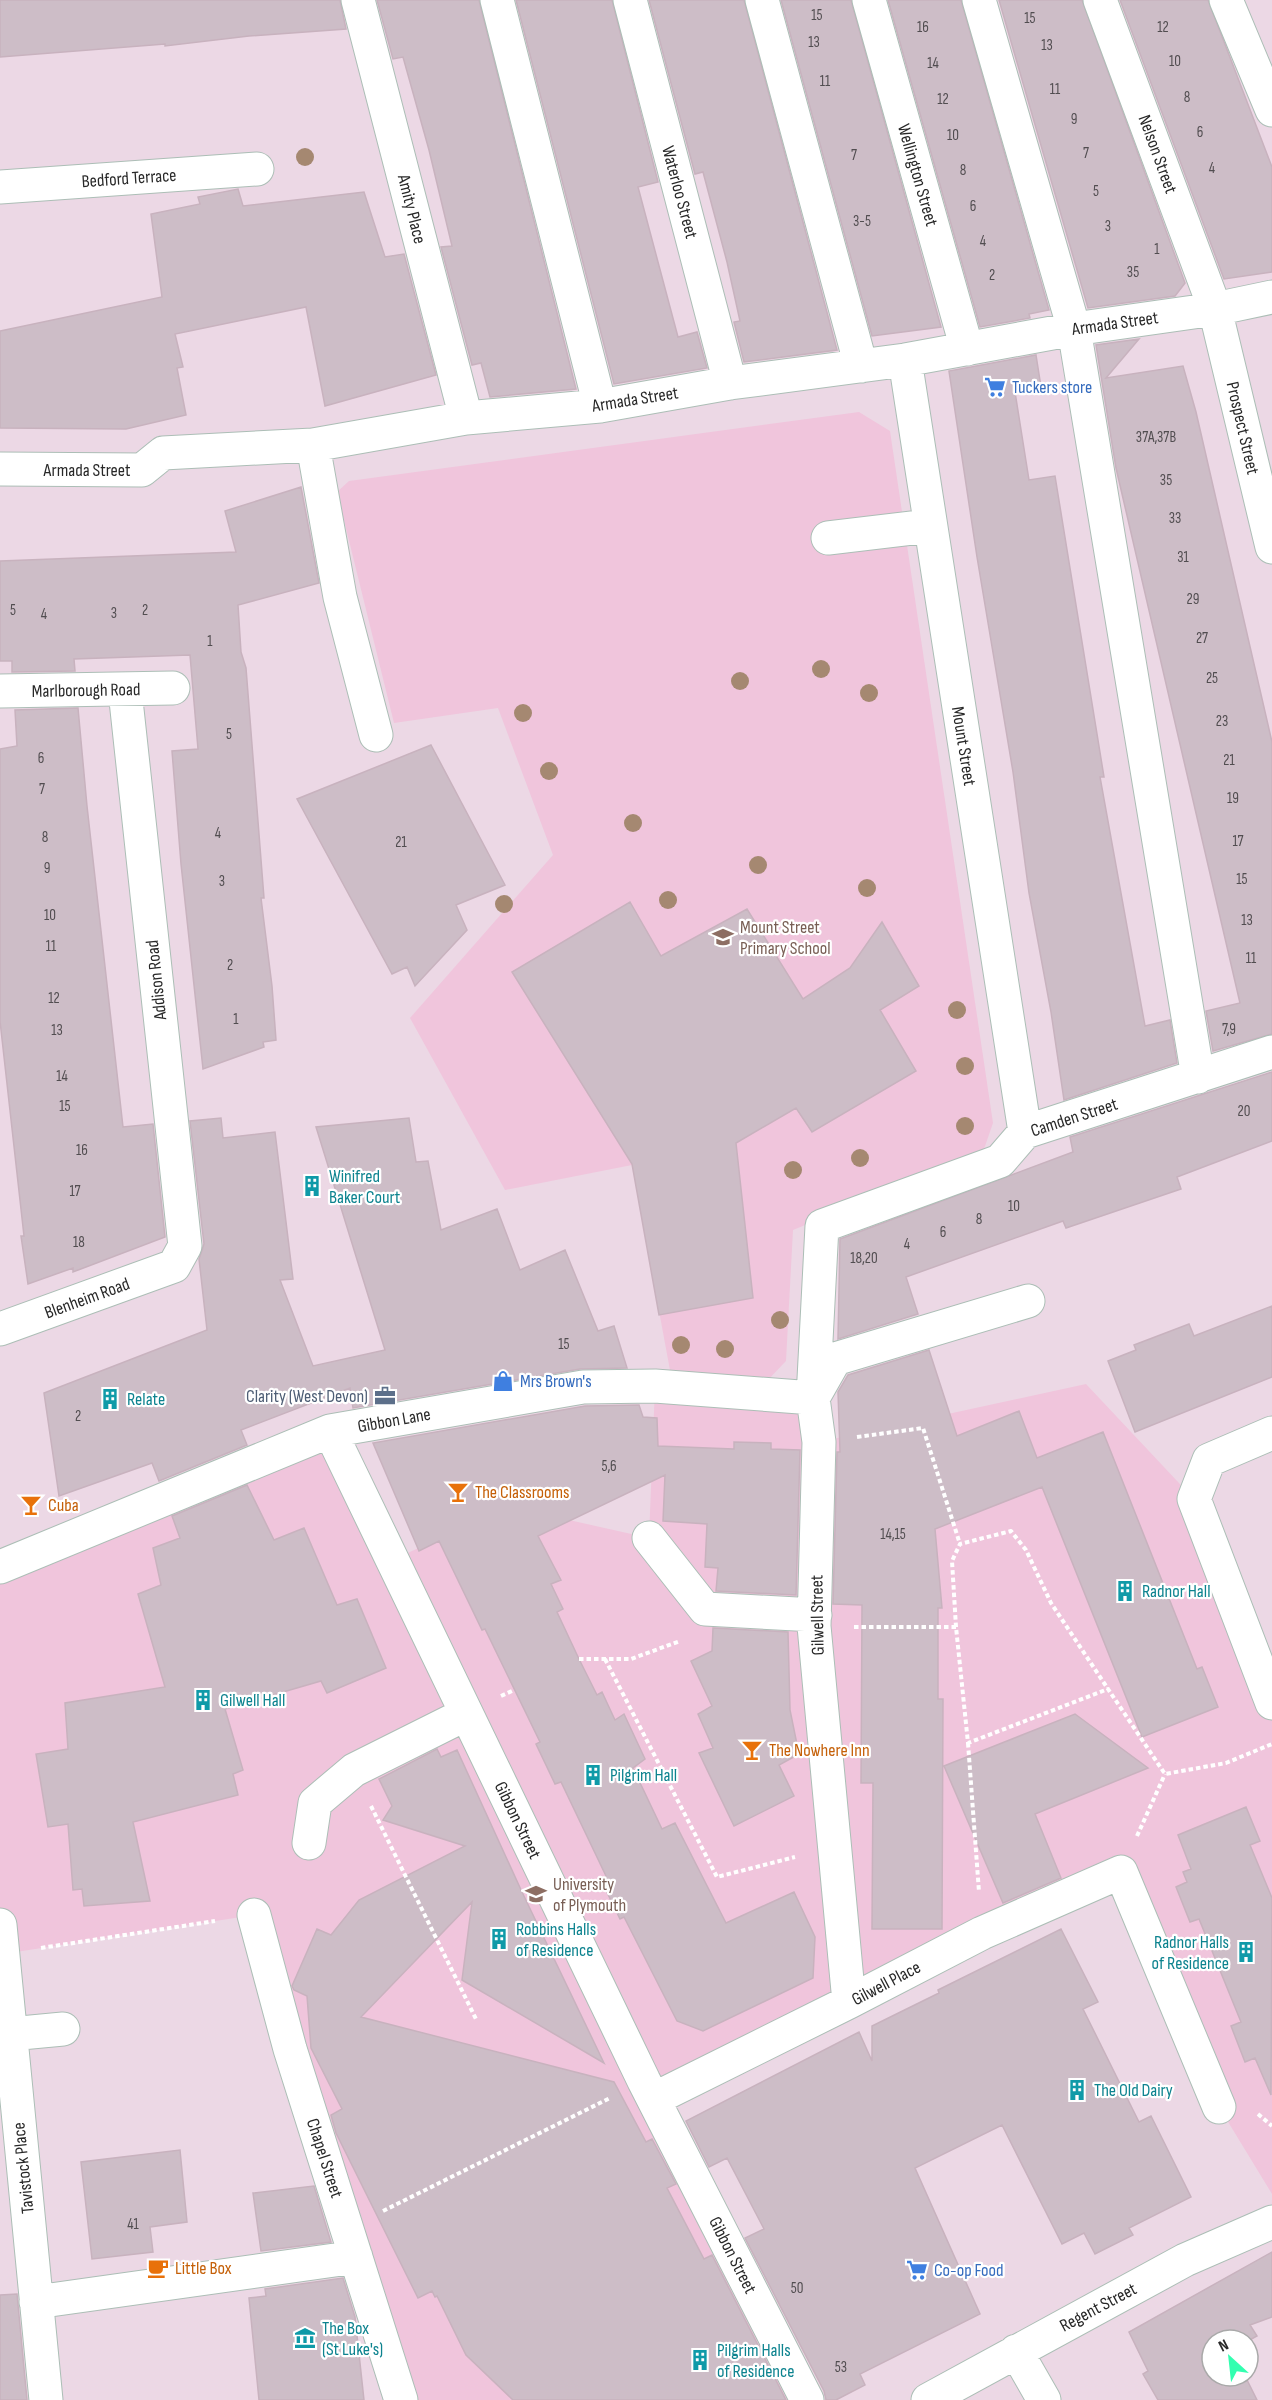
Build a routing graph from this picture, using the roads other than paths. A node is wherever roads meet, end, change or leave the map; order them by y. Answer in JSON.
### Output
{"nodes":[{"id":1,"x":358,"y":0,"type":"edge"},
{"id":2,"x":497,"y":0,"type":"edge"},
{"id":3,"x":630,"y":0,"type":"edge"},
{"id":4,"x":762,"y":0,"type":"edge"},
{"id":5,"x":869,"y":0,"type":"edge"},
{"id":6,"x":979,"y":0,"type":"edge"},
{"id":7,"x":1100,"y":0,"type":"edge"},
{"id":8,"x":1226,"y":0,"type":"edge"},
{"id":9,"x":1272,"y":110,"type":"edge"},
{"id":10,"x":257,"y":169,"type":"dead end"},
{"id":11,"x":0,"y":187,"type":"edge"},
{"id":12,"x":1272,"y":297,"type":"edge"},
{"id":13,"x":1215,"y":309,"type":"junction"},
{"id":14,"x":1074,"y":328,"type":"junction"},
{"id":15,"x":967,"y":349,"type":"junction"},
{"id":16,"x":904,"y":360,"type":"junction"},
{"id":17,"x":861,"y":366,"type":"junction"},
{"id":18,"x":730,"y":383,"type":"junction"},
{"id":19,"x":600,"y":406,"type":"junction"},
{"id":20,"x":466,"y":418,"type":"junction"},
{"id":21,"x":313,"y":445,"type":"junction"},
{"id":22,"x":0,"y":469,"type":"edge"},
{"id":23,"x":929,"y":526,"type":"junction"},
{"id":24,"x":828,"y":538,"type":"dead end"},
{"id":25,"x":1272,"y":547,"type":"edge"},
{"id":26,"x":173,"y":688,"type":"dead end"},
{"id":27,"x":0,"y":691,"type":"edge"},
{"id":28,"x":125,"y":691,"type":"junction"},
{"id":29,"x":375,"y":735,"type":"dead end"},
{"id":30,"x":1272,"y":1052,"type":"edge"},
{"id":31,"x":1198,"y":1077,"type":"junction"},
{"id":32,"x":1025,"y":1132,"type":"junction"},
{"id":33,"x":822,"y":1226,"type":"joint"},
{"id":34,"x":174,"y":1266,"type":"joint"},
{"id":35,"x":1028,"y":1301,"type":"dead end"},
{"id":36,"x":0,"y":1329,"type":"edge"},
{"id":37,"x":813,"y":1398,"type":"junction"},
{"id":38,"x":330,"y":1431,"type":"junction"},
{"id":39,"x":1272,"y":1433,"type":"edge"},
{"id":40,"x":650,"y":1538,"type":"dead end"},
{"id":41,"x":0,"y":1567,"type":"edge"},
{"id":42,"x":814,"y":1621,"type":"junction"},
{"id":43,"x":1272,"y":1703,"type":"edge"},
{"id":44,"x":466,"y":1714,"type":"junction"},
{"id":45,"x":309,"y":1844,"type":"dead end"},
{"id":46,"x":254,"y":1915,"type":"road end"},
{"id":47,"x":1,"y":1940,"type":"edge"},
{"id":48,"x":849,"y":2002,"type":"junction"},
{"id":49,"x":63,"y":2029,"type":"dead end"},
{"id":50,"x":10,"y":2034,"type":"junction"},
{"id":51,"x":649,"y":2090,"type":"junction"},
{"id":52,"x":1219,"y":2107,"type":"dead end"},
{"id":53,"x":1272,"y":2222,"type":"edge"},
{"id":54,"x":352,"y":2242,"type":"junction"},
{"id":55,"x":36,"y":2302,"type":"junction"},
{"id":56,"x":1016,"y":2351,"type":"junction"},
{"id":57,"x":46,"y":2400,"type":"edge"},
{"id":58,"x":401,"y":2400,"type":"edge"},
{"id":59,"x":807,"y":2400,"type":"edge"},
{"id":60,"x":928,"y":2400,"type":"edge"},
{"id":61,"x":1044,"y":2400,"type":"edge"}],
"edges":[{"from":1,"to":20,"type":"street","name":"Amity Place"},
{"from":2,"to":19,"type":"street"},
{"from":3,"to":18,"type":"street","name":"Waterloo Street"},
{"from":4,"to":17,"type":"street"},
{"from":5,"to":15,"type":"street","name":"Wellington Street"},
{"from":6,"to":14,"type":"street"},
{"from":7,"to":13,"type":"street","name":"Nelson Street"},
{"from":8,"to":9,"type":"street"},
{"from":10,"to":11,"type":"street","name":"Bedford Terrace"},
{"from":12,"to":13,"type":"street","name":"Armada Street"},
{"from":13,"to":14,"type":"street","name":"Armada Street"},
{"from":13,"to":25,"type":"street","name":"Prospect Street"},
{"from":14,"to":15,"type":"street","name":"Armada Street"},
{"from":14,"to":31,"type":"street"},
{"from":15,"to":16,"type":"street","name":"Armada Street"},
{"from":16,"to":17,"type":"street","name":"Armada Street"},
{"from":16,"to":23,"type":"street","name":"Mount Street"},
{"from":17,"to":18,"type":"street","name":"Armada Street"},
{"from":18,"to":19,"type":"street","name":"Armada Street"},
{"from":19,"to":20,"type":"street","name":"Armada Street"},
{"from":20,"to":21,"type":"street","name":"Armada Street"},
{"from":21,"to":22,"type":"street","name":"Armada Street"},
{"from":21,"to":29,"type":"street"},
{"from":23,"to":24,"type":"street"},
{"from":23,"to":32,"type":"street","name":"Mount Street"},
{"from":26,"to":28,"type":"street","name":"Marlborough Road"},
{"from":27,"to":28,"type":"street","name":"Marlborough Road"},
{"from":28,"to":34,"type":"street","name":"Addison Road"},
{"from":30,"to":31,"type":"street","name":"Camden Street"},
{"from":31,"to":32,"type":"street","name":"Camden Street"},
{"from":32,"to":33,"type":"street","name":"Camden Street"},
{"from":33,"to":37,"type":"street","name":"Gilwell Street"},
{"from":34,"to":36,"type":"street","name":"Blenheim Road"},
{"from":35,"to":37,"type":"street"},
{"from":37,"to":38,"type":"street","name":"Gibbon Lane"},
{"from":37,"to":42,"type":"street","name":"Gilwell Street"},
{"from":38,"to":41,"type":"street","name":"Gibbon Lane"},
{"from":38,"to":44,"type":"street","name":"Gibbon Street"},
{"from":39,"to":43,"type":"street"},
{"from":40,"to":42,"type":"street"},
{"from":42,"to":48,"type":"street","name":"Gilwell Street"},
{"from":44,"to":45,"type":"street"},
{"from":44,"to":51,"type":"street","name":"Gibbon Street"},
{"from":46,"to":54,"type":"street","name":"Chapel Street"},
{"from":47,"to":50,"type":"street","name":"Tavistock Place"},
{"from":48,"to":51,"type":"street","name":"Gilwell Place"},
{"from":48,"to":52,"type":"street","name":"Gilwell Place"},
{"from":49,"to":50,"type":"street"},
{"from":50,"to":55,"type":"street","name":"Tavistock Place"},
{"from":51,"to":59,"type":"street","name":"Gibbon Street"},
{"from":53,"to":56,"type":"street","name":"Regent Street"},
{"from":54,"to":55,"type":"street"},
{"from":54,"to":58,"type":"street","name":"Chapel Street"},
{"from":55,"to":57,"type":"street","name":"Tavistock Place"},
{"from":56,"to":60,"type":"street","name":"Regent Street"},
{"from":56,"to":61,"type":"street"}]}
